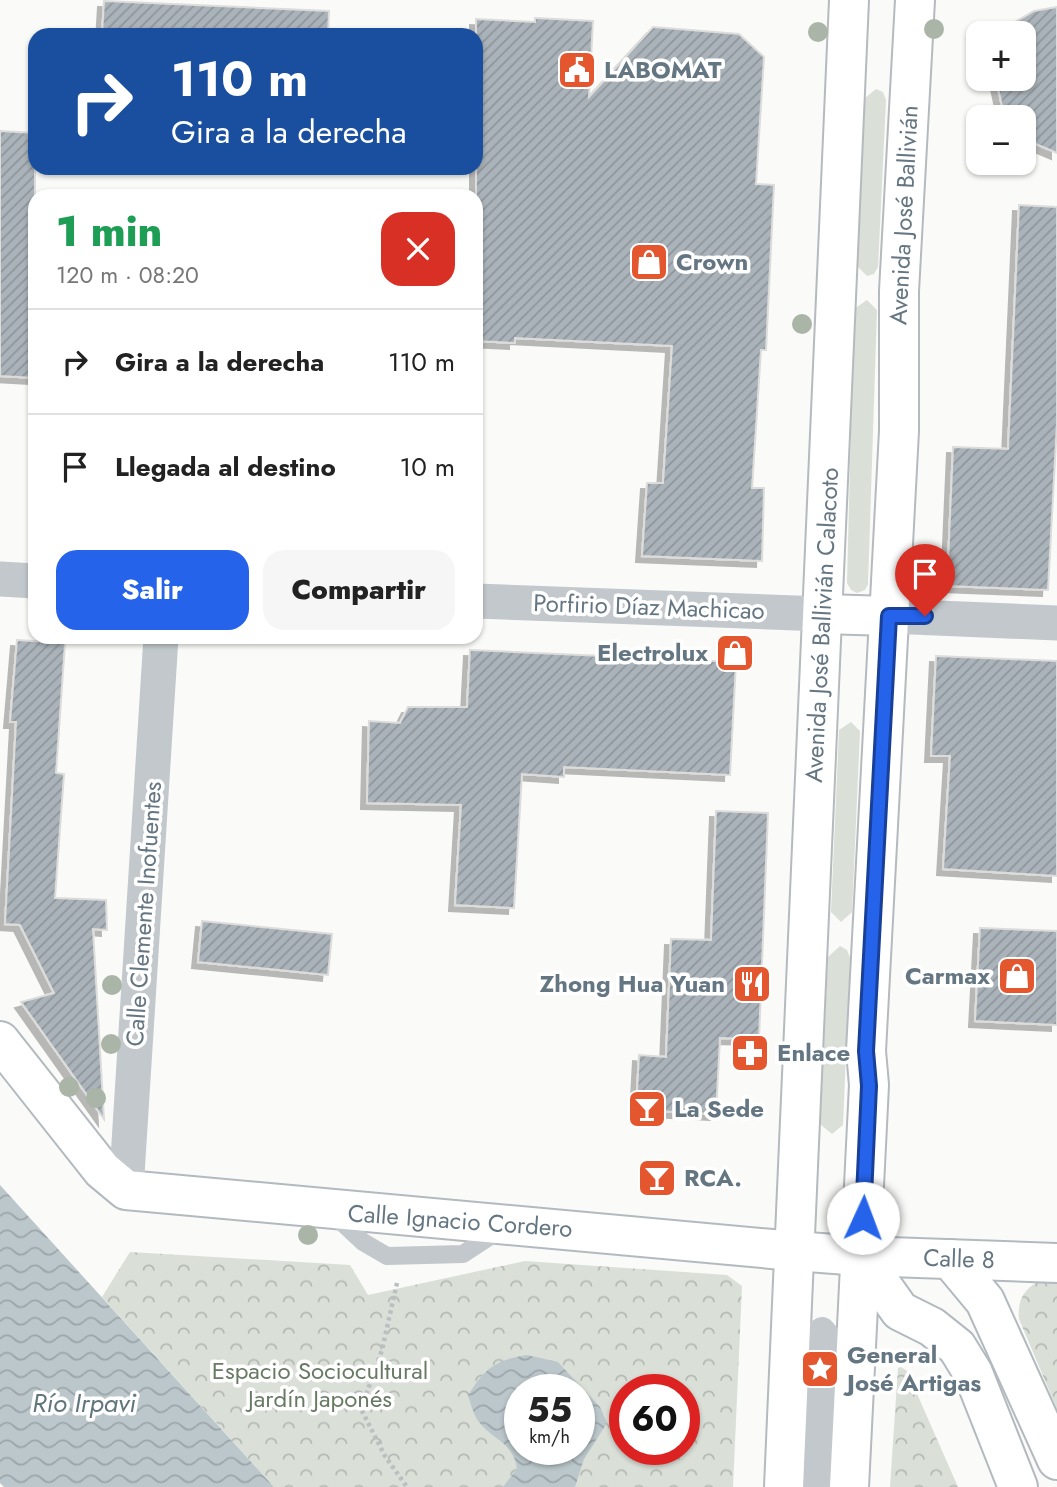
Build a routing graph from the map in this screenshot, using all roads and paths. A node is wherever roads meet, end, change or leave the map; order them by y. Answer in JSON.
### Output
{"nodes":[{"id":1,"x":849,"y":0,"type":"edge"},
{"id":2,"x":915,"y":0,"type":"edge"},
{"id":3,"x":0,"y":579,"type":"edge"},
{"id":4,"x":28,"y":581,"type":"edge"},
{"id":5,"x":483,"y":601,"type":"edge"},
{"id":6,"x":823,"y":614,"type":"junction"},
{"id":7,"x":889,"y":616,"type":"junction"},
{"id":8,"x":1057,"y":623,"type":"edge"},
{"id":9,"x":161,"y":644,"type":"edge"},
{"id":10,"x":0,"y":1041,"type":"edge"},
{"id":11,"x":126,"y":1190,"type":"junction"},
{"id":12,"x":329,"y":1210,"type":"junction"},
{"id":13,"x":510,"y":1223,"type":"junction"},
{"id":14,"x":794,"y":1251,"type":"junction"},
{"id":15,"x":387,"y":1256,"type":"junction"},
{"id":16,"x":861,"y":1256,"type":"junction"},
{"id":17,"x":950,"y":1259,"type":"junction"},
{"id":18,"x":1057,"y":1263,"type":"edge"},
{"id":19,"x":1057,"y":1460,"type":"edge"},
{"id":20,"x":407,"y":1487,"type":"edge"},
{"id":21,"x":784,"y":1487,"type":"edge"},
{"id":22,"x":806,"y":1487,"type":"edge"},
{"id":23,"x":819,"y":1487,"type":"edge"},
{"id":24,"x":849,"y":1487,"type":"edge"},
{"id":25,"x":1018,"y":1487,"type":"edge"}],
"edges":[{"from":1,"to":6,"type":"main road","name":"Avenida José Ballivián Calacoto"},
{"from":2,"to":7,"type":"main road","name":"Avenida José Ballivián"},
{"from":3,"to":4,"type":"street"},
{"from":5,"to":6,"type":"street","name":"Porfirio Díaz Machicao"},
{"from":6,"to":7,"type":"main road"},
{"from":6,"to":14,"type":"main road","name":"Avenida José Ballivián Calacoto"},
{"from":7,"to":8,"type":"street"},
{"from":7,"to":16,"type":"main road"},
{"from":9,"to":11,"type":"street","name":"Calle Clemente Inofuentes"},
{"from":10,"to":11,"type":"main road"},
{"from":11,"to":12,"type":"main road","name":"Calle Ignacio Cordero"},
{"from":12,"to":13,"type":"main road","name":"Calle Ignacio Cordero"},
{"from":12,"to":15,"type":"lane"},
{"from":13,"to":14,"type":"main road","name":"Calle Ignacio Cordero"},
{"from":13,"to":15,"type":"lane"},
{"from":14,"to":16,"type":"main road","name":"Calle Ignacio Cordero"},
{"from":14,"to":21,"type":"main road","name":"Avenida José Ballivián Calacoto"},
{"from":15,"to":20,"type":"path"},
{"from":16,"to":17,"type":"main road","name":"Calle 8"},
{"from":16,"to":24,"type":"main road"},
{"from":16,"to":25,"type":"main road"},
{"from":17,"to":18,"type":"main road","name":"Calle 8"},
{"from":17,"to":19,"type":"main road"},
{"from":22,"to":23,"type":"street"}]}
